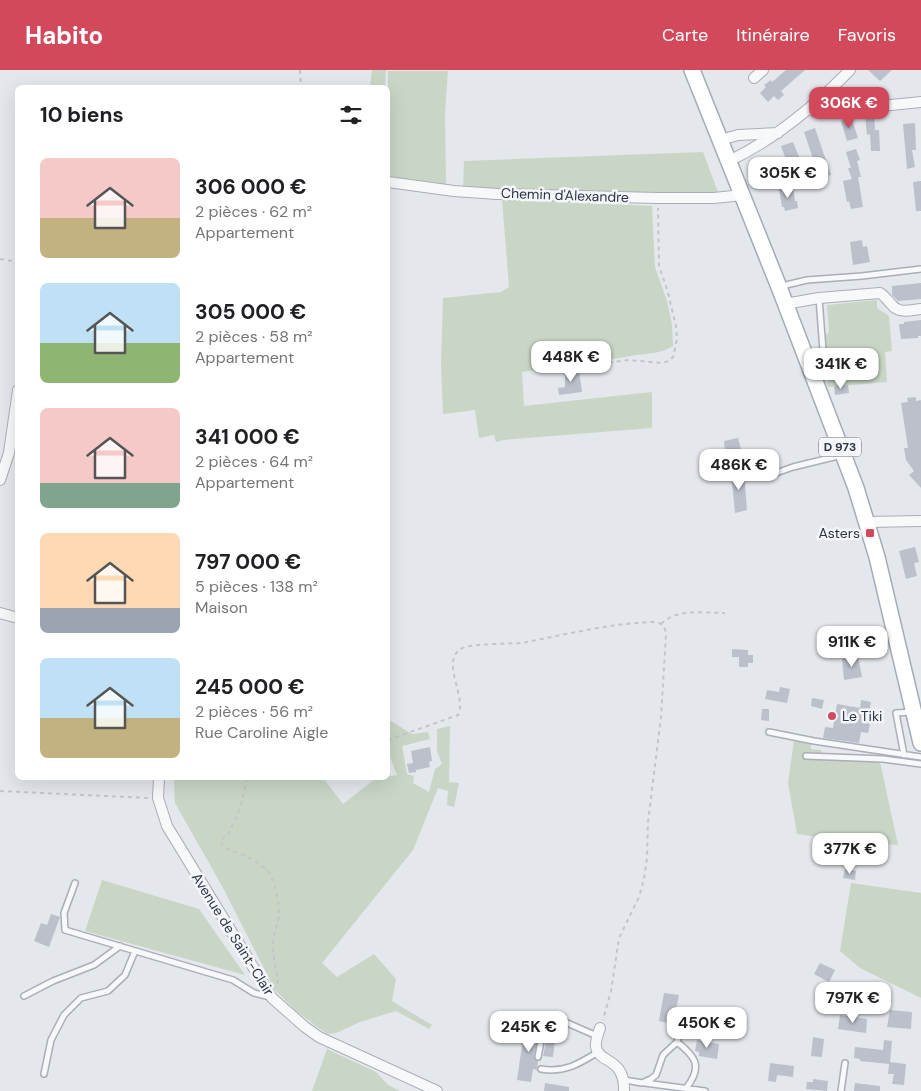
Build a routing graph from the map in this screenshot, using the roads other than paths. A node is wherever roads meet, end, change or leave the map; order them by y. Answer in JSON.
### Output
{"nodes":[{"id":1,"x":692,"y":70,"type":"edge"},
{"id":2,"x":763,"y":70,"type":"edge"},
{"id":3,"x":850,"y":70,"type":"edge"},
{"id":4,"x":754,"y":78,"type":"dead end"},
{"id":5,"x":921,"y":102,"type":"edge"},
{"id":6,"x":809,"y":108,"type":"junction"},
{"id":7,"x":779,"y":133,"type":"junction"},
{"id":8,"x":720,"y":140,"type":"junction"},
{"id":9,"x":730,"y":161,"type":"junction"},
{"id":10,"x":390,"y":182,"type":"edge"},
{"id":11,"x":742,"y":194,"type":"junction"},
{"id":12,"x":921,"y":269,"type":"edge"},
{"id":13,"x":779,"y":287,"type":"junction"},
{"id":14,"x":819,"y":298,"type":"junction"},
{"id":15,"x":785,"y":304,"type":"junction"},
{"id":16,"x":921,"y":310,"type":"edge"},
{"id":17,"x":812,"y":376,"type":"junction"},
{"id":18,"x":15,"y":411,"type":"edge"},
{"id":19,"x":843,"y":455,"type":"junction"},
{"id":20,"x":776,"y":473,"type":"dead end"},
{"id":21,"x":0,"y":480,"type":"edge"},
{"id":22,"x":921,"y":521,"type":"edge"},
{"id":23,"x":867,"y":522,"type":"junction"},
{"id":24,"x":0,"y":613,"type":"edge"},
{"id":25,"x":15,"y":617,"type":"edge"},
{"id":26,"x":914,"y":712,"type":"junction"},
{"id":27,"x":769,"y":732,"type":"dead end"},
{"id":28,"x":920,"y":739,"type":"edge"},
{"id":29,"x":904,"y":755,"type":"junction"},
{"id":30,"x":806,"y":756,"type":"dead end"},
{"id":31,"x":921,"y":757,"type":"edge"},
{"id":32,"x":921,"y":764,"type":"edge"},
{"id":33,"x":159,"y":780,"type":"edge"},
{"id":34,"x":75,"y":883,"type":"dead end"},
{"id":35,"x":120,"y":946,"type":"junction"},
{"id":36,"x":135,"y":951,"type":"junction"},
{"id":37,"x":270,"y":993,"type":"junction"},
{"id":38,"x":24,"y":996,"type":"dead end"},
{"id":39,"x":683,"y":1018,"type":"dead end"},
{"id":40,"x":599,"y":1032,"type":"joint"},
{"id":41,"x":677,"y":1042,"type":"junction"},
{"id":42,"x":598,"y":1052,"type":"junction"},
{"id":43,"x":538,"y":1057,"type":"dead end"},
{"id":44,"x":845,"y":1063,"type":"dead end"},
{"id":45,"x":541,"y":1069,"type":"dead end"},
{"id":46,"x":44,"y":1074,"type":"dead end"},
{"id":47,"x":642,"y":1083,"type":"junction"},
{"id":48,"x":624,"y":1086,"type":"edge"},
{"id":49,"x":687,"y":1088,"type":"junction"},
{"id":50,"x":437,"y":1091,"type":"edge"},
{"id":51,"x":704,"y":1091,"type":"edge"},
{"id":52,"x":841,"y":1091,"type":"edge"}],
"edges":[{"from":1,"to":8,"type":"main road","number":"D 973"},
{"from":2,"to":4,"type":"street"},
{"from":3,"to":6,"type":"street"},
{"from":5,"to":6,"type":"street"},
{"from":6,"to":7,"type":"street"},
{"from":7,"to":8,"type":"street"},
{"from":7,"to":9,"type":"street"},
{"from":8,"to":9,"type":"main road","number":"D 973"},
{"from":9,"to":11,"type":"main road","number":"D 973"},
{"from":10,"to":11,"type":"street","name":"Chemin d'Alexandre"},
{"from":11,"to":13,"type":"main road","number":"D 973"},
{"from":12,"to":13,"type":"lane"},
{"from":13,"to":15,"type":"main road","number":"D 973"},
{"from":14,"to":15,"type":"street"},
{"from":14,"to":16,"type":"street"},
{"from":14,"to":17,"type":"lane"},
{"from":15,"to":17,"type":"main road","number":"D 973"},
{"from":17,"to":19,"type":"main road","number":"D 973"},
{"from":18,"to":21,"type":"street"},
{"from":19,"to":20,"type":"lane"},
{"from":19,"to":23,"type":"main road","number":"D 973"},
{"from":22,"to":23,"type":"street"},
{"from":23,"to":26,"type":"main road","number":"D 973"},
{"from":24,"to":25,"type":"street"},
{"from":26,"to":28,"type":"main road","number":"D 973"},
{"from":26,"to":29,"type":"lane"},
{"from":27,"to":29,"type":"lane"},
{"from":29,"to":31,"type":"lane"},
{"from":30,"to":32,"type":"lane"},
{"from":33,"to":37,"type":"street","name":"Avenue de Saint-Clair"},
{"from":34,"to":35,"type":"lane"},
{"from":35,"to":36,"type":"lane"},
{"from":35,"to":38,"type":"lane"},
{"from":36,"to":37,"type":"lane"},
{"from":36,"to":46,"type":"lane"},
{"from":37,"to":50,"type":"street","name":"Avenue de Saint-Clair"},
{"from":39,"to":41,"type":"lane"},
{"from":40,"to":42,"type":"street"},
{"from":40,"to":43,"type":"lane"},
{"from":41,"to":47,"type":"lane"},
{"from":41,"to":49,"type":"lane"},
{"from":42,"to":45,"type":"lane"},
{"from":42,"to":48,"type":"street"},
{"from":44,"to":52,"type":"lane"},
{"from":47,"to":48,"type":"lane"},
{"from":47,"to":49,"type":"lane"},
{"from":49,"to":51,"type":"lane"}]}
